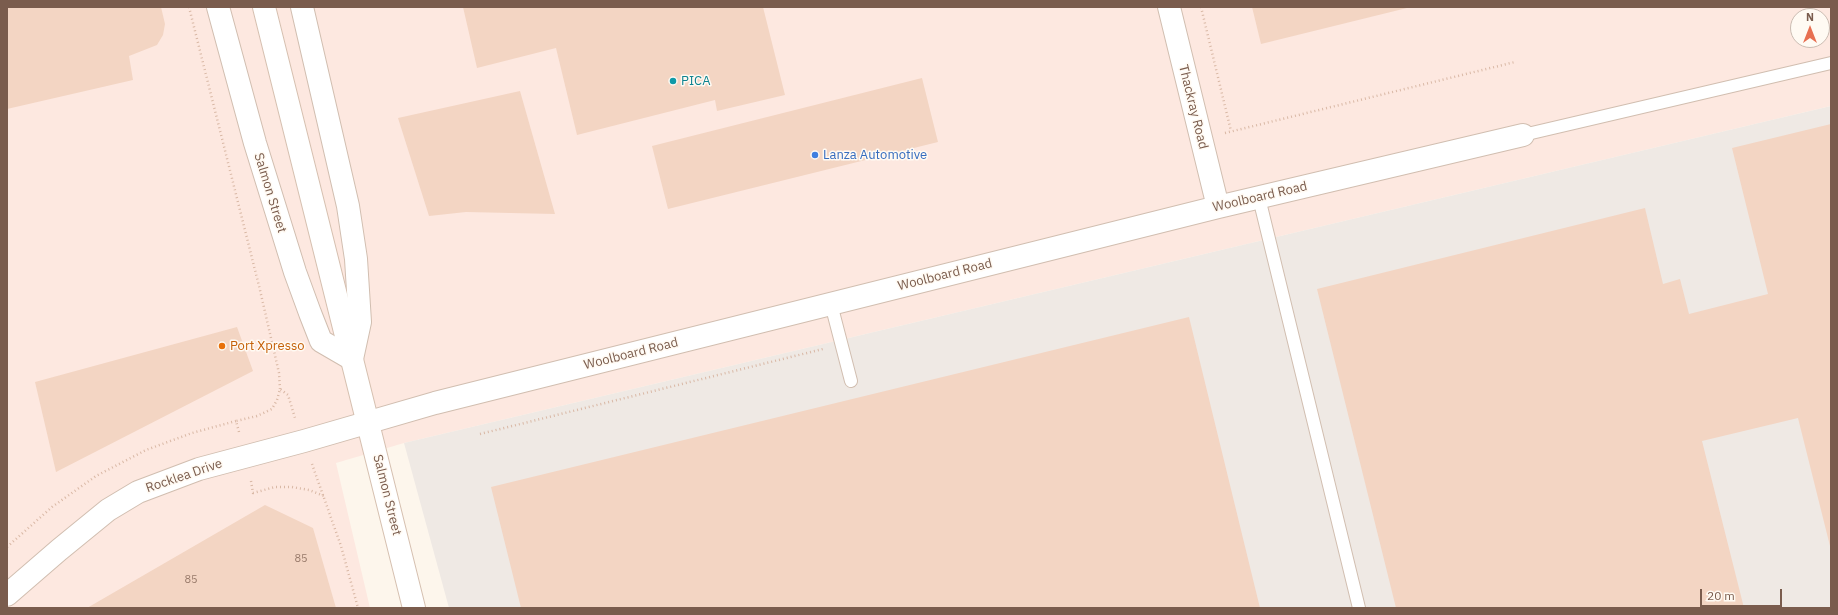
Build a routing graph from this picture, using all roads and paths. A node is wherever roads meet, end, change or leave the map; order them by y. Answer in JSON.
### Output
{"nodes":[{"id":1,"x":189,"y":7,"type":"edge"},
{"id":2,"x":218,"y":7,"type":"edge"},
{"id":3,"x":264,"y":7,"type":"edge"},
{"id":4,"x":302,"y":7,"type":"edge"},
{"id":5,"x":1169,"y":7,"type":"edge"},
{"id":6,"x":1201,"y":7,"type":"edge"},
{"id":7,"x":1515,"y":62,"type":"dead end"},
{"id":8,"x":1831,"y":63,"type":"edge"},
{"id":9,"x":1231,"y":131,"type":"junction"},
{"id":10,"x":1523,"y":135,"type":"joint"},
{"id":11,"x":1201,"y":139,"type":"junction"},
{"id":12,"x":1259,"y":198,"type":"junction"},
{"id":13,"x":1218,"y":207,"type":"junction"},
{"id":14,"x":831,"y":304,"type":"junction"},
{"id":15,"x":842,"y":344,"type":"junction"},
{"id":16,"x":352,"y":359,"type":"junction"},
{"id":17,"x":851,"y":381,"type":"dead end"},
{"id":18,"x":280,"y":389,"type":"dead end"},
{"id":19,"x":236,"y":421,"type":"dead end"},
{"id":20,"x":369,"y":422,"type":"junction"},
{"id":21,"x":480,"y":434,"type":"dead end"},
{"id":22,"x":324,"y":496,"type":"dead end"},
{"id":23,"x":7,"y":547,"type":"edge"},
{"id":24,"x":7,"y":595,"type":"edge"},
{"id":25,"x":358,"y":608,"type":"edge"},
{"id":26,"x":414,"y":608,"type":"edge"},
{"id":27,"x":1359,"y":608,"type":"edge"}],
"edges":[{"from":1,"to":18,"type":"path"},
{"from":2,"to":16,"type":"street","name":"Salmon Street"},
{"from":3,"to":16,"type":"street","name":"Salmon Street"},
{"from":4,"to":16,"type":"street","name":"Salmon Street"},
{"from":5,"to":11,"type":"street","name":"Thackray Road"},
{"from":6,"to":9,"type":"path"},
{"from":7,"to":9,"type":"path"},
{"from":8,"to":10,"type":"lane"},
{"from":9,"to":11,"type":"path"},
{"from":10,"to":12,"type":"street","name":"Woolboard Road"},
{"from":11,"to":13,"type":"street","name":"Thackray Road"},
{"from":12,"to":13,"type":"street","name":"Woolboard Road"},
{"from":12,"to":27,"type":"lane"},
{"from":13,"to":14,"type":"street","name":"Woolboard Road"},
{"from":14,"to":15,"type":"lane"},
{"from":14,"to":20,"type":"street","name":"Woolboard Road"},
{"from":15,"to":17,"type":"lane"},
{"from":15,"to":21,"type":"path"},
{"from":16,"to":20,"type":"street","name":"Salmon Street"},
{"from":19,"to":23,"type":"path"},
{"from":20,"to":24,"type":"street","name":"Rocklea Drive"},
{"from":20,"to":26,"type":"street","name":"Salmon Street"},
{"from":22,"to":25,"type":"path"}]}
